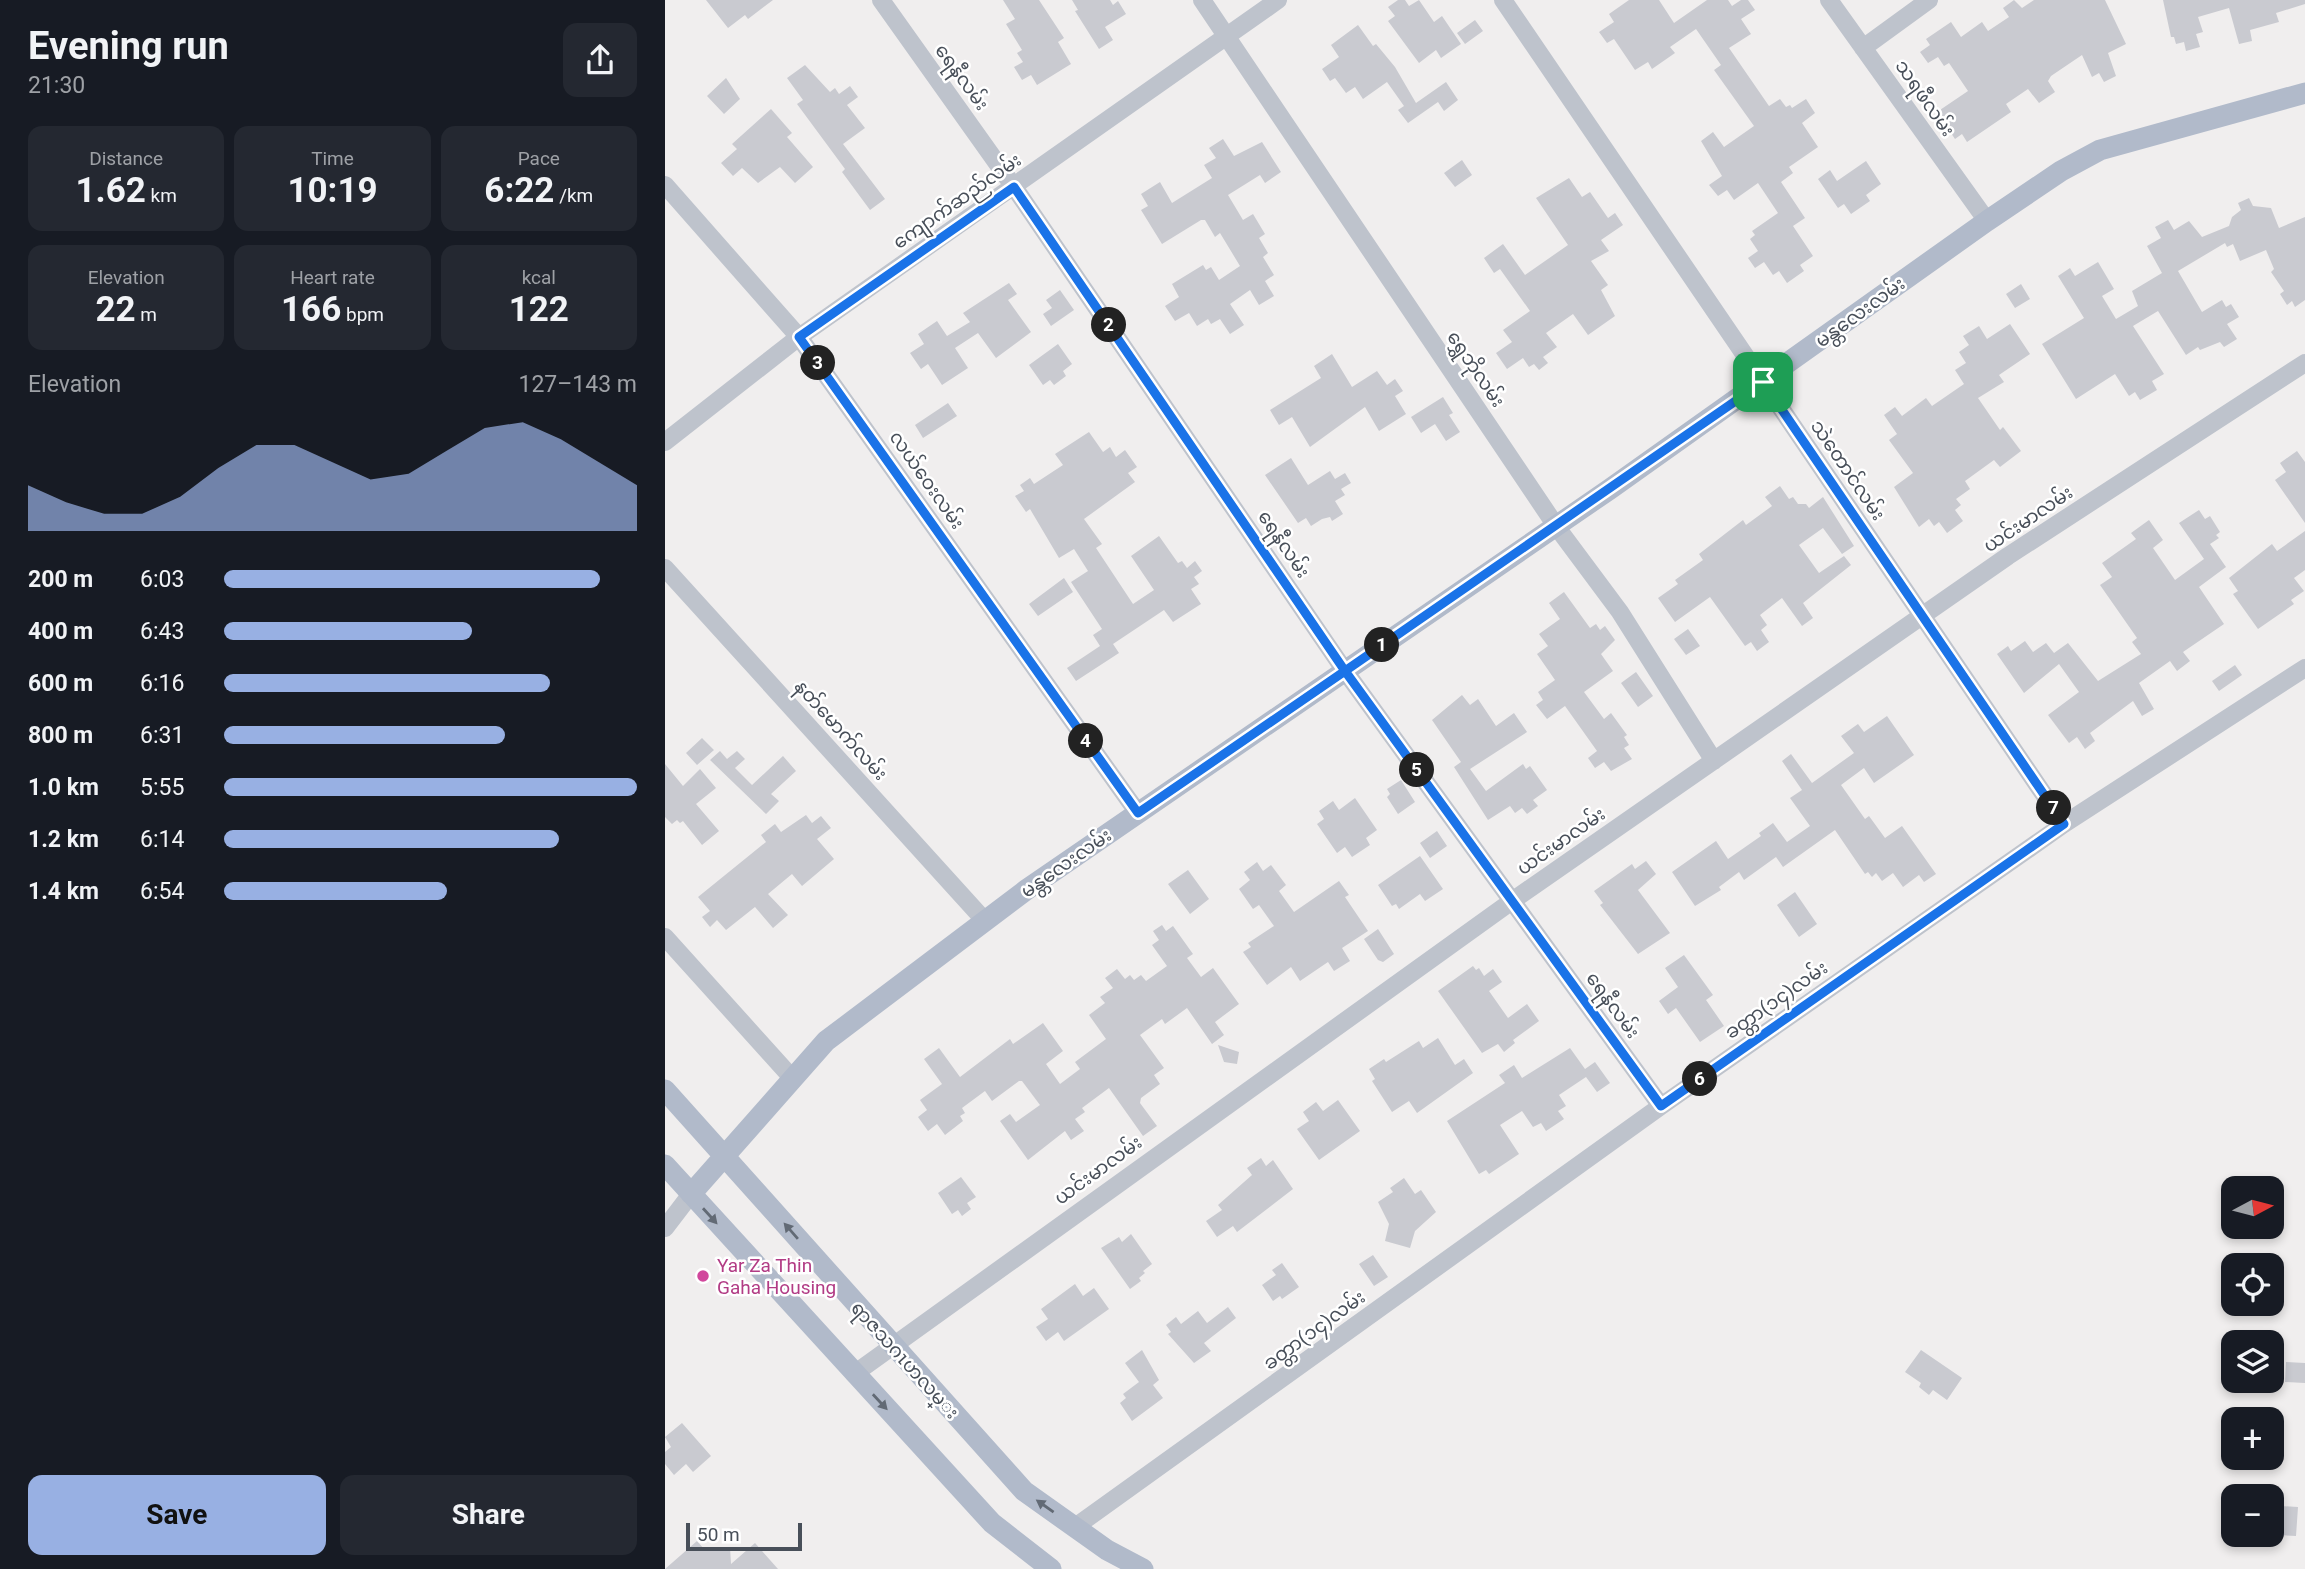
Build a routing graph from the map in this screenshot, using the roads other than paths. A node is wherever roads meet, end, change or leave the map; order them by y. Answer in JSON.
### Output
{"nodes":[{"id":1,"x":881,"y":0,"type":"edge"},
{"id":2,"x":1202,"y":0,"type":"edge"},
{"id":3,"x":1279,"y":0,"type":"edge"},
{"id":4,"x":1503,"y":0,"type":"edge"},
{"id":5,"x":1829,"y":0,"type":"edge"},
{"id":6,"x":1929,"y":0,"type":"edge"},
{"id":7,"x":1227,"y":36,"type":"junction"},
{"id":8,"x":1863,"y":48,"type":"junction"},
{"id":9,"x":2305,"y":93,"type":"edge"},
{"id":10,"x":665,"y":186,"type":"edge"},
{"id":11,"x":1014,"y":187,"type":"junction"},
{"id":12,"x":1987,"y":221,"type":"junction"},
{"id":13,"x":799,"y":337,"type":"junction"},
{"id":14,"x":2305,"y":363,"type":"edge"},
{"id":15,"x":1763,"y":382,"type":"junction"},
{"id":16,"x":665,"y":442,"type":"edge"},
{"id":17,"x":1556,"y":526,"type":"junction"},
{"id":18,"x":665,"y":568,"type":"edge"},
{"id":19,"x":1923,"y":617,"type":"junction"},
{"id":20,"x":2305,"y":668,"type":"edge"},
{"id":21,"x":1345,"y":671,"type":"junction"},
{"id":22,"x":1714,"y":761,"type":"junction"},
{"id":23,"x":1138,"y":813,"type":"junction"},
{"id":24,"x":2064,"y":824,"type":"junction"},
{"id":25,"x":1512,"y":901,"type":"junction"},
{"id":26,"x":985,"y":921,"type":"junction"},
{"id":27,"x":665,"y":937,"type":"edge"},
{"id":28,"x":793,"y":1079,"type":"junction"},
{"id":29,"x":665,"y":1090,"type":"edge"},
{"id":30,"x":1661,"y":1106,"type":"junction"},
{"id":31,"x":726,"y":1156,"type":"junction"},
{"id":32,"x":665,"y":1164,"type":"edge"},
{"id":33,"x":691,"y":1194,"type":"junction"},
{"id":34,"x":665,"y":1228,"type":"edge"},
{"id":35,"x":890,"y":1345,"type":"junction"},
{"id":36,"x":854,"y":1374,"type":"junction"},
{"id":37,"x":1075,"y":1527,"type":"junction"},
{"id":38,"x":1051,"y":1569,"type":"edge"},
{"id":39,"x":1143,"y":1569,"type":"edge"}],
"edges":[{"from":1,"to":11,"type":"street","name":"ရေနီလမ်း"},
{"from":2,"to":7,"type":"street","name":"ရွှေဘိုလမ်း"},
{"from":3,"to":7,"type":"street","name":"ကျောက်ဆည်လမ်း"},
{"from":4,"to":15,"type":"street","name":"သဲတောင်လမ်း"},
{"from":5,"to":8,"type":"street","name":"သရဖီလမ်း"},
{"from":6,"to":8,"type":"street"},
{"from":7,"to":11,"type":"street","name":"ကျောက်ဆည်လမ်း"},
{"from":7,"to":17,"type":"street","name":"ရွှေဘိုလမ်း"},
{"from":8,"to":12,"type":"street","name":"သရဖီလမ်း"},
{"from":9,"to":12,"type":"main road","name":"မန္တလေးလမ်း"},
{"from":10,"to":13,"type":"street","name":"လယ်ဝေးလမ်း"},
{"from":11,"to":13,"type":"street","name":"ကျောက်ဆည်လမ်း"},
{"from":11,"to":21,"type":"street","name":"ရေနီလမ်း"},
{"from":12,"to":15,"type":"main road","name":"မန္တလေးလမ်း"},
{"from":13,"to":16,"type":"street","name":"ကျောက်ဆည်လမ်း"},
{"from":13,"to":23,"type":"street","name":"လယ်ဝေးလမ်း"},
{"from":14,"to":19,"type":"street","name":"ယင်းမာလမ်း"},
{"from":15,"to":17,"type":"main road","name":"မန္တလေးလမ်း"},
{"from":15,"to":19,"type":"street","name":"သဲတောင်လမ်း"},
{"from":17,"to":21,"type":"main road","name":"မန္တလေးလမ်း"},
{"from":17,"to":22,"type":"street","name":"ရွှေဘိုလမ်း"},
{"from":18,"to":26,"type":"street","name":"နတ်မောက်လမ်း"},
{"from":19,"to":22,"type":"street","name":"ယင်းမာလမ်း"},
{"from":19,"to":24,"type":"street","name":"သဲတောင်လမ်း"},
{"from":20,"to":24,"type":"street","name":"ခတ္တာ(၁၄)လမ်း"},
{"from":21,"to":23,"type":"main road","name":"မန္တလေးလမ်း"},
{"from":21,"to":25,"type":"street","name":"ရေနီလမ်း"},
{"from":22,"to":25,"type":"street","name":"ယင်းမာလမ်း"},
{"from":23,"to":26,"type":"main road","name":"မန္တလေးလမ်း"},
{"from":24,"to":30,"type":"street","name":"ခတ္တာ(၁၄)လမ်း"},
{"from":25,"to":30,"type":"street","name":"ရေနီလမ်း"},
{"from":25,"to":35,"type":"street","name":"ယင်းမာလမ်း"},
{"from":26,"to":28,"type":"main road","name":"မန္တလေးလမ်း"},
{"from":27,"to":28,"type":"street"},
{"from":28,"to":31,"type":"main road","name":"မန္တလေးလမ်း"},
{"from":29,"to":31,"type":"main road","name":"ရာဇသဂၤဟလမ္း"},
{"from":30,"to":37,"type":"street","name":"ခတ္တာ(၁၄)လမ်း"},
{"from":31,"to":33,"type":"main road","name":"မန္တလေးလမ်း"},
{"from":35,"to":31,"type":"main road","name":"ရာဇသဂၤဟလမ္း","one_way":true},
{"from":32,"to":33,"type":"main road"},
{"from":33,"to":34,"type":"street"},
{"from":33,"to":36,"type":"main road","one_way":true},
{"from":35,"to":36,"type":"street","name":"ယင်းမာလမ်း"},
{"from":37,"to":35,"type":"main road","name":"ရာဇသဂၤဟလမ္း","one_way":true},
{"from":36,"to":38,"type":"main road","one_way":true},
{"from":37,"to":39,"type":"main road","name":"ရာဇသဂၤဟလမ္း"}]}
